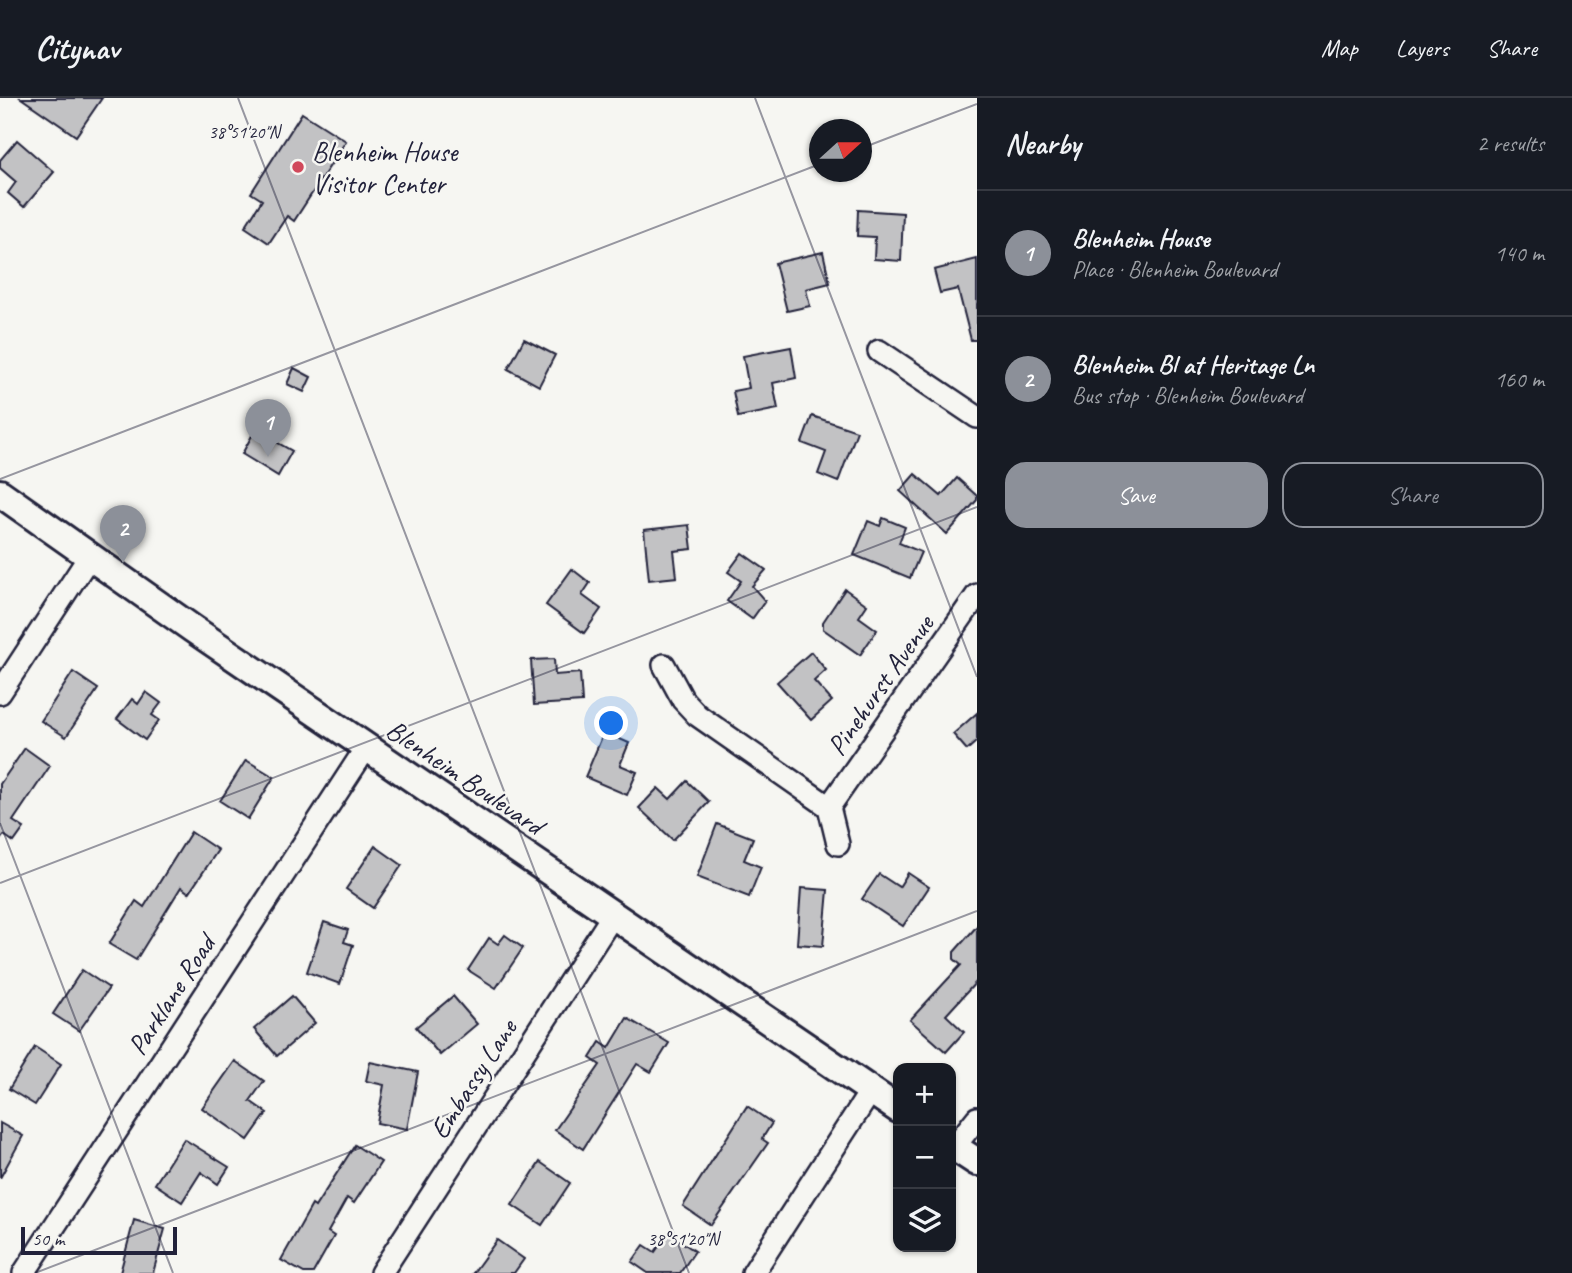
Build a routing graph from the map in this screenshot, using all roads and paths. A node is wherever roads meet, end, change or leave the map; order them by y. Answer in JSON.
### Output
{"nodes":[{"id":1,"x":879,"y":351,"type":"dead end"},
{"id":2,"x":977,"y":417,"type":"edge"},
{"id":3,"x":0,"y":493,"type":"edge"},
{"id":4,"x":89,"y":557,"type":"junction"},
{"id":5,"x":977,"y":595,"type":"edge"},
{"id":6,"x":664,"y":665,"type":"dead end"},
{"id":7,"x":0,"y":693,"type":"edge"},
{"id":8,"x":366,"y":748,"type":"junction"},
{"id":9,"x":829,"y":807,"type":"junction"},
{"id":10,"x":838,"y":844,"type":"dead end"},
{"id":11,"x":613,"y":915,"type":"junction"},
{"id":12,"x":872,"y":1089,"type":"junction"},
{"id":13,"x":893,"y":1105,"type":"edge"},
{"id":14,"x":977,"y":1118,"type":"edge"},
{"id":15,"x":956,"y":1142,"type":"edge"},
{"id":16,"x":956,"y":1149,"type":"edge"},
{"id":17,"x":977,"y":1162,"type":"edge"},
{"id":18,"x":24,"y":1273,"type":"edge"},
{"id":19,"x":381,"y":1273,"type":"edge"},
{"id":20,"x":752,"y":1273,"type":"edge"}],
"edges":[{"from":1,"to":2,"type":"street"},
{"from":3,"to":4,"type":"main road","name":"Blenheim Boulevard"},
{"from":4,"to":7,"type":"street"},
{"from":4,"to":8,"type":"main road","name":"Blenheim Boulevard"},
{"from":5,"to":9,"type":"street","name":"Pinehurst Avenue"},
{"from":6,"to":9,"type":"street"},
{"from":8,"to":11,"type":"main road","name":"Blenheim Boulevard"},
{"from":8,"to":18,"type":"street","name":"Parklane Road"},
{"from":9,"to":10,"type":"street"},
{"from":11,"to":12,"type":"main road","name":"Blenheim Boulevard"},
{"from":11,"to":19,"type":"street","name":"Embassy Lane"},
{"from":12,"to":13,"type":"main road","name":"Blenheim Boulevard"},
{"from":12,"to":20,"type":"street"},
{"from":14,"to":15,"type":"street"},
{"from":16,"to":17,"type":"main road"}]}
